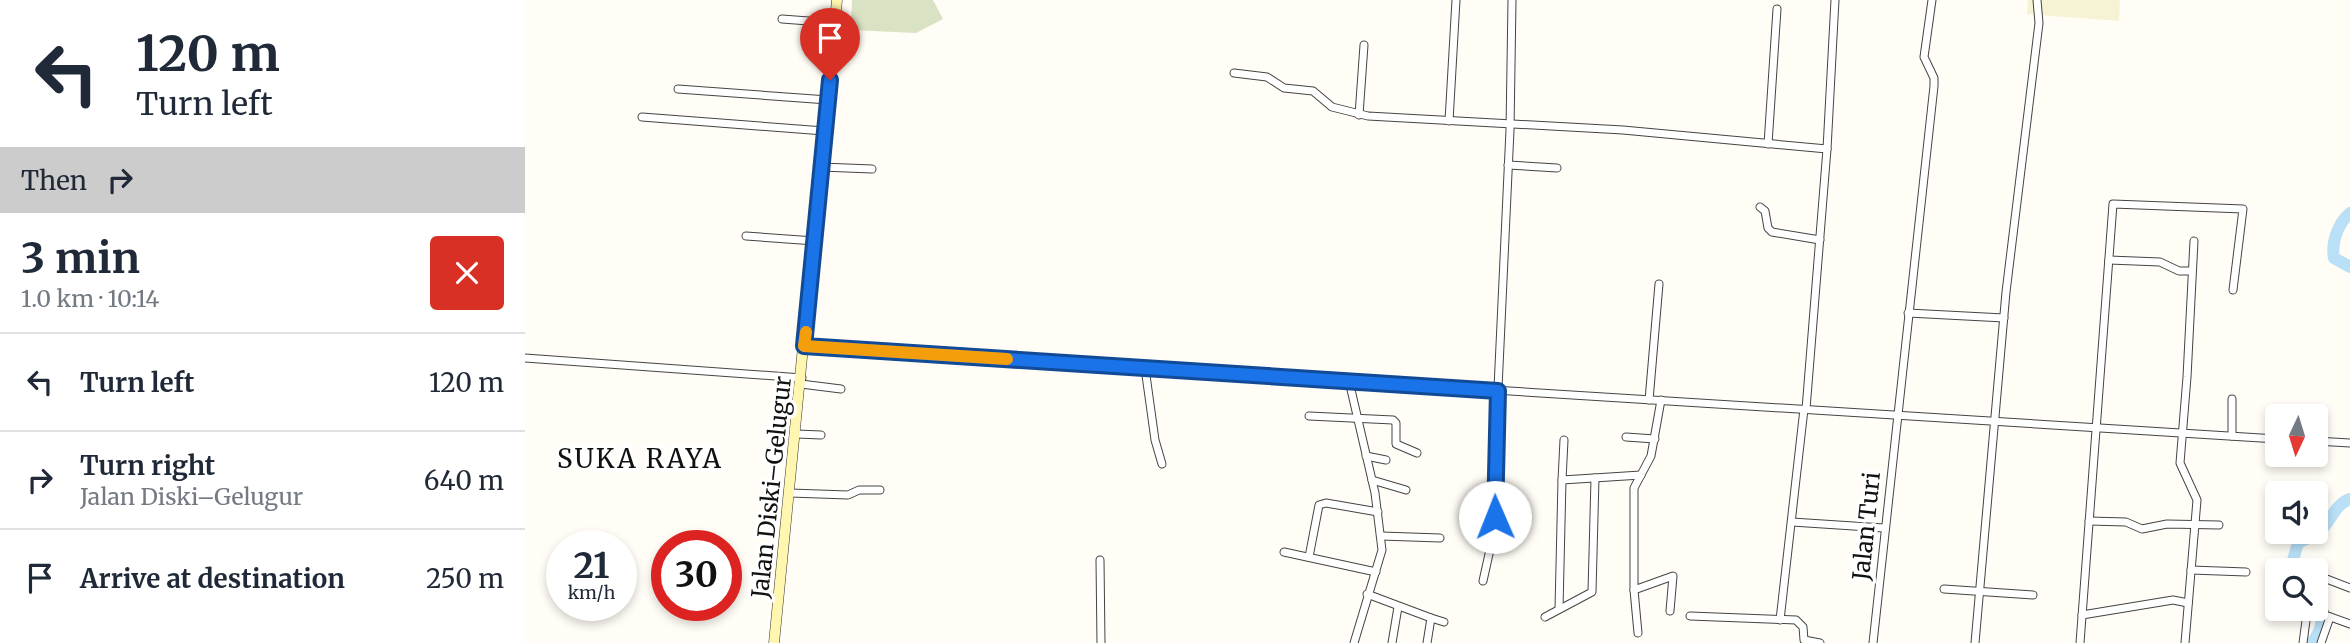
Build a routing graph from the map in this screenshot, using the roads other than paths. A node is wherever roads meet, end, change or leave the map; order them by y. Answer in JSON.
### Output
{"nodes":[{"id":1,"x":837,"y":0,"type":"edge"},
{"id":2,"x":1456,"y":0,"type":"edge"},
{"id":3,"x":1512,"y":0,"type":"edge"},
{"id":4,"x":1835,"y":0,"type":"edge"},
{"id":5,"x":1932,"y":0,"type":"edge"},
{"id":6,"x":2037,"y":0,"type":"edge"},
{"id":7,"x":1777,"y":9,"type":"dead end"},
{"id":8,"x":782,"y":19,"type":"dead end"},
{"id":9,"x":835,"y":23,"type":"junction"},
{"id":10,"x":1364,"y":45,"type":"dead end"},
{"id":11,"x":1234,"y":74,"type":"dead end"},
{"id":12,"x":678,"y":89,"type":"dead end"},
{"id":13,"x":828,"y":100,"type":"junction"},
{"id":14,"x":1359,"y":115,"type":"junction"},
{"id":15,"x":642,"y":117,"type":"dead end"},
{"id":16,"x":1449,"y":121,"type":"junction"},
{"id":17,"x":1510,"y":123,"type":"junction"},
{"id":18,"x":824,"y":131,"type":"junction"},
{"id":19,"x":1768,"y":144,"type":"junction"},
{"id":20,"x":1827,"y":149,"type":"junction"},
{"id":21,"x":1509,"y":165,"type":"junction"},
{"id":22,"x":821,"y":167,"type":"junction"},
{"id":23,"x":1557,"y":168,"type":"dead end"},
{"id":24,"x":872,"y":169,"type":"dead end"},
{"id":25,"x":1761,"y":207,"type":"dead end"},
{"id":26,"x":746,"y":236,"type":"dead end"},
{"id":27,"x":1820,"y":240,"type":"junction"},
{"id":28,"x":815,"y":241,"type":"junction"},
{"id":29,"x":2194,"y":241,"type":"dead end"},
{"id":30,"x":2109,"y":260,"type":"junction"},
{"id":31,"x":2192,"y":271,"type":"junction"},
{"id":32,"x":1659,"y":284,"type":"dead end"},
{"id":33,"x":2233,"y":290,"type":"dead end"},
{"id":34,"x":1908,"y":313,"type":"junction"},
{"id":35,"x":2004,"y":318,"type":"junction"},
{"id":36,"x":804,"y":346,"type":"junction"},
{"id":37,"x":525,"y":358,"type":"edge"},
{"id":38,"x":1145,"y":368,"type":"junction"},
{"id":39,"x":801,"y":381,"type":"junction"},
{"id":40,"x":1349,"y":381,"type":"junction"},
{"id":41,"x":841,"y":389,"type":"dead end"},
{"id":42,"x":1498,"y":391,"type":"junction"},
{"id":43,"x":2232,"y":399,"type":"dead end"},
{"id":44,"x":1649,"y":400,"type":"junction"},
{"id":45,"x":1661,"y":400,"type":"junction"},
{"id":46,"x":1805,"y":409,"type":"junction"},
{"id":47,"x":1897,"y":414,"type":"junction"},
{"id":48,"x":1309,"y":416,"type":"dead end"},
{"id":49,"x":1357,"y":418,"type":"junction"},
{"id":50,"x":1996,"y":420,"type":"junction"},
{"id":51,"x":2096,"y":427,"type":"junction"},
{"id":52,"x":2182,"y":433,"type":"junction"},
{"id":53,"x":797,"y":434,"type":"junction"},
{"id":54,"x":821,"y":435,"type":"dead end"},
{"id":55,"x":2232,"y":436,"type":"junction"},
{"id":56,"x":1626,"y":437,"type":"dead end"},
{"id":57,"x":2265,"y":438,"type":"edge"},
{"id":58,"x":1655,"y":439,"type":"junction"},
{"id":59,"x":1564,"y":440,"type":"dead end"},
{"id":60,"x":2328,"y":442,"type":"edge"},
{"id":61,"x":2350,"y":443,"type":"edge"},
{"id":62,"x":1417,"y":453,"type":"dead end"},
{"id":63,"x":1366,"y":456,"type":"junction"},
{"id":64,"x":1386,"y":460,"type":"dead end"},
{"id":65,"x":1162,"y":464,"type":"dead end"},
{"id":66,"x":1641,"y":475,"type":"junction"},
{"id":67,"x":1595,"y":478,"type":"junction"},
{"id":68,"x":1372,"y":480,"type":"junction"},
{"id":69,"x":1562,"y":480,"type":"junction"},
{"id":70,"x":880,"y":490,"type":"dead end"},
{"id":71,"x":1406,"y":490,"type":"dead end"},
{"id":72,"x":790,"y":493,"type":"junction"},
{"id":73,"x":1378,"y":512,"type":"junction"},
{"id":74,"x":2089,"y":521,"type":"junction"},
{"id":75,"x":1792,"y":523,"type":"junction"},
{"id":76,"x":2195,"y":524,"type":"junction"},
{"id":77,"x":2219,"y":525,"type":"dead end"},
{"id":78,"x":1884,"y":528,"type":"junction"},
{"id":79,"x":1381,"y":536,"type":"junction"},
{"id":80,"x":1440,"y":538,"type":"dead end"},
{"id":81,"x":1285,"y":552,"type":"dead end"},
{"id":82,"x":1309,"y":557,"type":"junction"},
{"id":83,"x":1100,"y":560,"type":"dead end"},
{"id":84,"x":2191,"y":570,"type":"junction"},
{"id":85,"x":1376,"y":572,"type":"junction"},
{"id":86,"x":2246,"y":572,"type":"dead end"},
{"id":87,"x":1483,"y":580,"type":"dead end"},
{"id":88,"x":2350,"y":588,"type":"edge"},
{"id":89,"x":1944,"y":589,"type":"dead end"},
{"id":90,"x":1634,"y":590,"type":"junction"},
{"id":91,"x":1980,"y":591,"type":"junction"},
{"id":92,"x":1367,"y":594,"type":"junction"},
{"id":93,"x":2033,"y":594,"type":"dead end"},
{"id":94,"x":2189,"y":603,"type":"junction"},
{"id":95,"x":1398,"y":607,"type":"junction"},
{"id":96,"x":1559,"y":609,"type":"junction"},
{"id":97,"x":1670,"y":611,"type":"dead end"},
{"id":98,"x":2082,"y":615,"type":"junction"},
{"id":99,"x":1690,"y":616,"type":"dead end"},
{"id":100,"x":1545,"y":617,"type":"dead end"},
{"id":101,"x":2330,"y":617,"type":"junction"},
{"id":102,"x":1431,"y":618,"type":"junction"},
{"id":103,"x":1780,"y":620,"type":"junction"},
{"id":104,"x":2306,"y":621,"type":"edge"},
{"id":105,"x":1444,"y":622,"type":"dead end"},
{"id":106,"x":2350,"y":624,"type":"edge"},
{"id":107,"x":1638,"y":633,"type":"dead end"},
{"id":108,"x":775,"y":643,"type":"edge"},
{"id":109,"x":1101,"y":643,"type":"edge"},
{"id":110,"x":1355,"y":643,"type":"edge"},
{"id":111,"x":1392,"y":643,"type":"edge"},
{"id":112,"x":1427,"y":643,"type":"edge"},
{"id":113,"x":1807,"y":643,"type":"edge"},
{"id":114,"x":1820,"y":643,"type":"edge"},
{"id":115,"x":1873,"y":643,"type":"edge"},
{"id":116,"x":1975,"y":643,"type":"edge"},
{"id":117,"x":2080,"y":643,"type":"edge"},
{"id":118,"x":2185,"y":643,"type":"edge"},
{"id":119,"x":2303,"y":643,"type":"edge"},
{"id":120,"x":2321,"y":643,"type":"edge"}],
"edges":[{"from":1,"to":9,"type":"main road","name":"Jalan Diski–Gelugur"},
{"from":2,"to":16,"type":"street"},
{"from":3,"to":17,"type":"street"},
{"from":4,"to":20,"type":"street"},
{"from":5,"to":34,"type":"street","name":"Jalan Turi"},
{"from":6,"to":35,"type":"street"},
{"from":7,"to":19,"type":"street"},
{"from":8,"to":9,"type":"street"},
{"from":9,"to":13,"type":"main road","name":"Jalan Diski–Gelugur"},
{"from":10,"to":14,"type":"street"},
{"from":11,"to":14,"type":"street"},
{"from":12,"to":13,"type":"street"},
{"from":13,"to":18,"type":"main road","name":"Jalan Diski–Gelugur"},
{"from":14,"to":16,"type":"street"},
{"from":15,"to":18,"type":"street"},
{"from":16,"to":17,"type":"street"},
{"from":17,"to":19,"type":"street"},
{"from":17,"to":21,"type":"street"},
{"from":18,"to":22,"type":"main road","name":"Jalan Diski–Gelugur"},
{"from":19,"to":20,"type":"street"},
{"from":20,"to":27,"type":"street"},
{"from":21,"to":23,"type":"street"},
{"from":21,"to":42,"type":"street"},
{"from":22,"to":24,"type":"street"},
{"from":22,"to":28,"type":"main road","name":"Jalan Diski–Gelugur"},
{"from":25,"to":27,"type":"street"},
{"from":26,"to":28,"type":"street"},
{"from":27,"to":46,"type":"street"},
{"from":28,"to":36,"type":"main road","name":"Jalan Diski–Gelugur"},
{"from":29,"to":31,"type":"street"},
{"from":30,"to":31,"type":"street"},
{"from":30,"to":33,"type":"street"},
{"from":30,"to":51,"type":"street"},
{"from":31,"to":52,"type":"street"},
{"from":32,"to":44,"type":"street"},
{"from":34,"to":35,"type":"street"},
{"from":34,"to":47,"type":"street","name":"Jalan Turi"},
{"from":35,"to":50,"type":"street"},
{"from":36,"to":38,"type":"street"},
{"from":36,"to":39,"type":"main road","name":"Jalan Diski–Gelugur"},
{"from":37,"to":39,"type":"street"},
{"from":38,"to":40,"type":"street"},
{"from":38,"to":65,"type":"street"},
{"from":39,"to":41,"type":"street"},
{"from":39,"to":53,"type":"main road","name":"Jalan Diski–Gelugur"},
{"from":40,"to":42,"type":"street"},
{"from":40,"to":49,"type":"street"},
{"from":42,"to":44,"type":"street"},
{"from":42,"to":87,"type":"street"},
{"from":43,"to":55,"type":"street"},
{"from":44,"to":45,"type":"street"},
{"from":45,"to":46,"type":"street"},
{"from":45,"to":58,"type":"street"},
{"from":46,"to":47,"type":"street"},
{"from":46,"to":75,"type":"street"},
{"from":47,"to":50,"type":"street"},
{"from":47,"to":78,"type":"street","name":"Jalan Turi"},
{"from":48,"to":49,"type":"street"},
{"from":49,"to":62,"type":"street"},
{"from":49,"to":63,"type":"street"},
{"from":50,"to":51,"type":"street"},
{"from":50,"to":91,"type":"street"},
{"from":51,"to":52,"type":"street"},
{"from":51,"to":74,"type":"street"},
{"from":52,"to":55,"type":"street"},
{"from":52,"to":76,"type":"street"},
{"from":53,"to":54,"type":"street"},
{"from":53,"to":72,"type":"main road","name":"Jalan Diski–Gelugur"},
{"from":55,"to":57,"type":"street"},
{"from":56,"to":58,"type":"street"},
{"from":58,"to":66,"type":"street"},
{"from":59,"to":69,"type":"street"},
{"from":60,"to":61,"type":"street"},
{"from":63,"to":64,"type":"street"},
{"from":63,"to":68,"type":"street"},
{"from":66,"to":67,"type":"street"},
{"from":66,"to":90,"type":"street"},
{"from":67,"to":69,"type":"street"},
{"from":67,"to":96,"type":"street"},
{"from":68,"to":71,"type":"street"},
{"from":68,"to":73,"type":"street"},
{"from":69,"to":96,"type":"street"},
{"from":70,"to":72,"type":"street"},
{"from":72,"to":108,"type":"main road","name":"Jalan Diski–Gelugur"},
{"from":73,"to":79,"type":"street"},
{"from":73,"to":82,"type":"street"},
{"from":74,"to":76,"type":"street"},
{"from":74,"to":98,"type":"street"},
{"from":75,"to":78,"type":"street"},
{"from":75,"to":103,"type":"street"},
{"from":76,"to":77,"type":"street"},
{"from":76,"to":84,"type":"street"},
{"from":78,"to":115,"type":"street","name":"Jalan Turi"},
{"from":79,"to":80,"type":"street"},
{"from":79,"to":85,"type":"street"},
{"from":81,"to":82,"type":"street"},
{"from":82,"to":85,"type":"street"},
{"from":83,"to":109,"type":"street"},
{"from":84,"to":86,"type":"street"},
{"from":84,"to":94,"type":"street"},
{"from":85,"to":92,"type":"street"},
{"from":88,"to":101,"type":"street"},
{"from":89,"to":91,"type":"street"},
{"from":90,"to":97,"type":"street"},
{"from":90,"to":107,"type":"street"},
{"from":91,"to":93,"type":"street"},
{"from":91,"to":116,"type":"street"},
{"from":92,"to":95,"type":"street"},
{"from":92,"to":110,"type":"street"},
{"from":94,"to":98,"type":"street"},
{"from":94,"to":118,"type":"street"},
{"from":95,"to":102,"type":"street"},
{"from":95,"to":111,"type":"street"},
{"from":96,"to":100,"type":"street"},
{"from":98,"to":117,"type":"street"},
{"from":99,"to":103,"type":"street"},
{"from":101,"to":106,"type":"street"},
{"from":101,"to":120,"type":"street"},
{"from":102,"to":105,"type":"street"},
{"from":102,"to":112,"type":"street"},
{"from":103,"to":113,"type":"street"},
{"from":104,"to":119,"type":"street"},
{"from":113,"to":114,"type":"street"}]}
